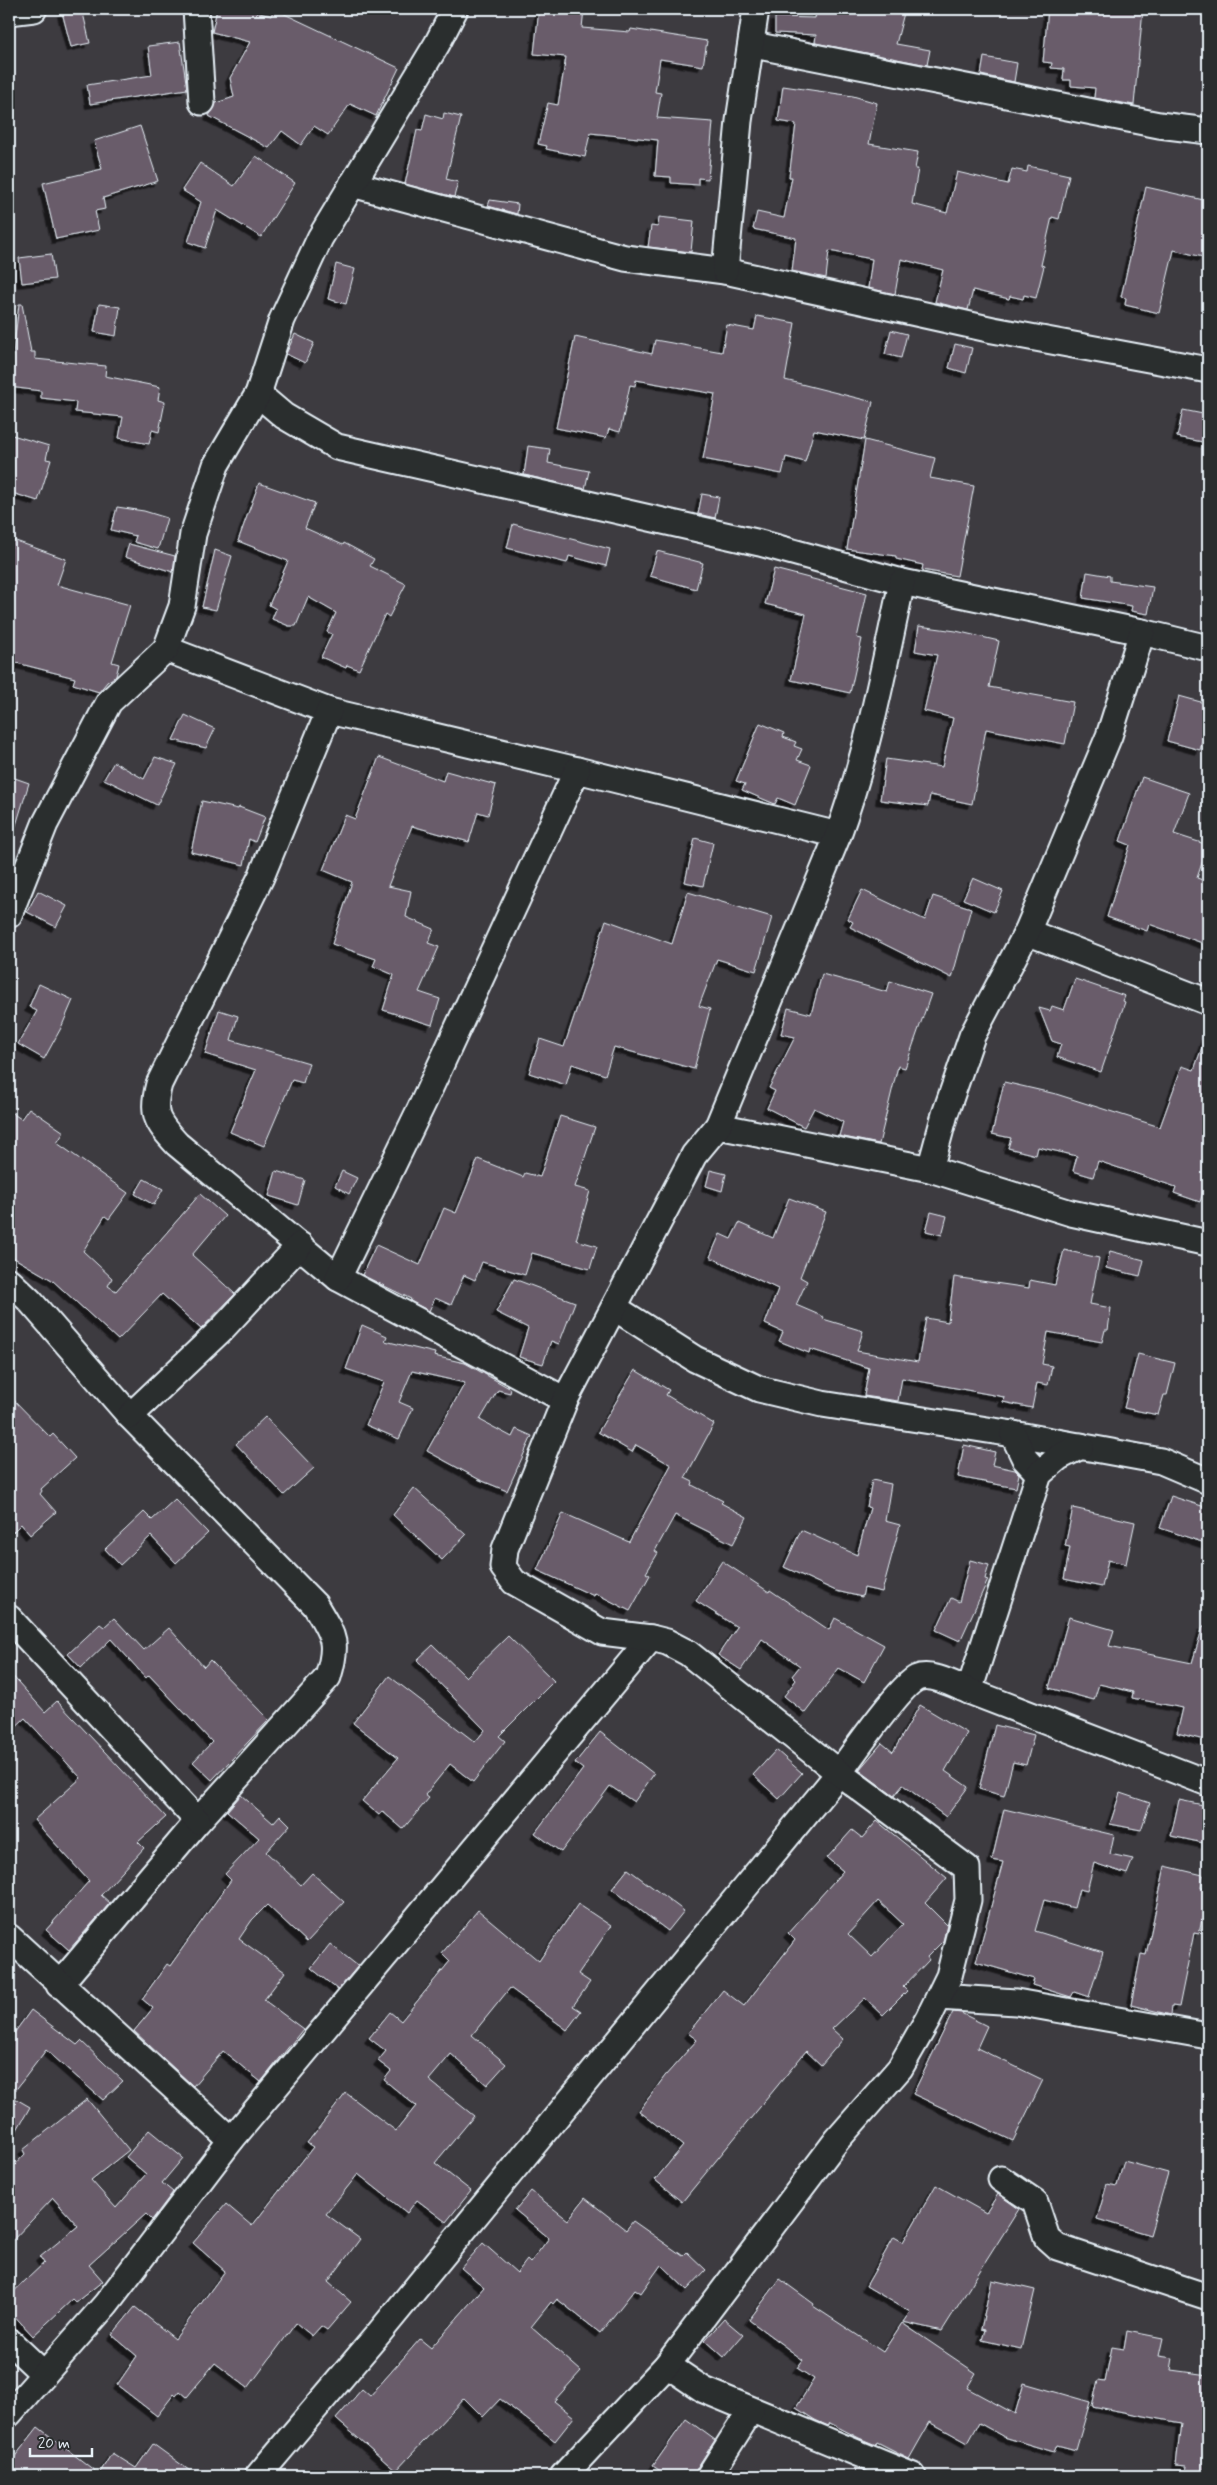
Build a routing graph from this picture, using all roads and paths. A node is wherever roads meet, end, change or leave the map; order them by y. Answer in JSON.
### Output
{"nodes":[{"id":1,"x":34,"y":9,"type":"edge"},
{"id":2,"x":196,"y":9,"type":"edge"},
{"id":3,"x":455,"y":9,"type":"edge"},
{"id":4,"x":756,"y":9,"type":"edge"},
{"id":5,"x":9,"y":12,"type":"edge"},
{"id":6,"x":753,"y":45,"type":"junction"},
{"id":7,"x":202,"y":102,"type":"dead end"},
{"id":8,"x":1208,"y":131,"type":"edge"},
{"id":9,"x":352,"y":184,"type":"junction"},
{"id":10,"x":725,"y":271,"type":"junction"},
{"id":11,"x":1208,"y":370,"type":"edge"},
{"id":12,"x":258,"y":394,"type":"junction"},
{"id":13,"x":902,"y":582,"type":"junction"},
{"id":14,"x":1142,"y":632,"type":"junction"},
{"id":15,"x":1208,"y":648,"type":"edge"},
{"id":16,"x":166,"y":649,"type":"junction"},
{"id":17,"x":329,"y":711,"type":"junction"},
{"id":18,"x":577,"y":770,"type":"junction"},
{"id":19,"x":838,"y":835,"type":"junction"},
{"id":20,"x":9,"y":915,"type":"edge"},
{"id":21,"x":1028,"y":932,"type":"junction"},
{"id":22,"x":1208,"y":1002,"type":"edge"},
{"id":23,"x":718,"y":1126,"type":"junction"},
{"id":24,"x":930,"y":1169,"type":"junction"},
{"id":25,"x":1208,"y":1243,"type":"edge"},
{"id":26,"x":300,"y":1245,"type":"junction"},
{"id":27,"x":338,"y":1278,"type":"junction"},
{"id":28,"x":9,"y":1281,"type":"edge"},
{"id":29,"x":615,"y":1308,"type":"junction"},
{"id":30,"x":565,"y":1400,"type":"junction"},
{"id":31,"x":130,"y":1416,"type":"junction"},
{"id":32,"x":1013,"y":1434,"type":"junction"},
{"id":33,"x":1081,"y":1446,"type":"junction"},
{"id":34,"x":1039,"y":1474,"type":"junction"},
{"id":35,"x":1208,"y":1481,"type":"edge"},
{"id":36,"x":9,"y":1618,"type":"edge"},
{"id":37,"x":651,"y":1638,"type":"junction"},
{"id":38,"x":969,"y":1691,"type":"junction"},
{"id":39,"x":839,"y":1773,"type":"junction"},
{"id":40,"x":1208,"y":1783,"type":"edge"},
{"id":41,"x":198,"y":1821,"type":"junction"},
{"id":42,"x":9,"y":1938,"type":"edge"},
{"id":43,"x":59,"y":1985,"type":"junction"},
{"id":44,"x":939,"y":1997,"type":"junction"},
{"id":45,"x":1208,"y":2036,"type":"edge"},
{"id":46,"x":231,"y":2140,"type":"junction"},
{"id":47,"x":1001,"y":2179,"type":"dead end"},
{"id":48,"x":1208,"y":2297,"type":"edge"},
{"id":49,"x":9,"y":2341,"type":"edge"},
{"id":50,"x":667,"y":2365,"type":"junction"},
{"id":51,"x":44,"y":2374,"type":"junction"},
{"id":52,"x":751,"y":2410,"type":"junction"},
{"id":53,"x":9,"y":2414,"type":"edge"},
{"id":54,"x":258,"y":2476,"type":"edge"},
{"id":55,"x":563,"y":2476,"type":"edge"},
{"id":56,"x":709,"y":2476,"type":"edge"},
{"id":57,"x":913,"y":2476,"type":"edge"}],
"edges":[{"from":1,"to":5,"type":"street"},
{"from":2,"to":7,"type":"street"},
{"from":3,"to":9,"type":"street"},
{"from":4,"to":6,"type":"street"},
{"from":6,"to":8,"type":"street"},
{"from":6,"to":10,"type":"street"},
{"from":9,"to":10,"type":"street"},
{"from":9,"to":12,"type":"street"},
{"from":10,"to":11,"type":"street"},
{"from":12,"to":13,"type":"street"},
{"from":12,"to":16,"type":"street"},
{"from":13,"to":14,"type":"street"},
{"from":13,"to":19,"type":"street"},
{"from":14,"to":15,"type":"street"},
{"from":14,"to":21,"type":"street"},
{"from":16,"to":17,"type":"street"},
{"from":16,"to":20,"type":"street"},
{"from":17,"to":18,"type":"street"},
{"from":17,"to":26,"type":"street"},
{"from":18,"to":19,"type":"street"},
{"from":18,"to":27,"type":"street"},
{"from":19,"to":23,"type":"street"},
{"from":21,"to":22,"type":"street"},
{"from":21,"to":24,"type":"street"},
{"from":23,"to":24,"type":"street"},
{"from":23,"to":29,"type":"street"},
{"from":24,"to":25,"type":"street"},
{"from":26,"to":27,"type":"street"},
{"from":26,"to":31,"type":"street"},
{"from":27,"to":30,"type":"street"},
{"from":28,"to":31,"type":"street"},
{"from":29,"to":30,"type":"street"},
{"from":29,"to":32,"type":"street"},
{"from":30,"to":37,"type":"street"},
{"from":31,"to":41,"type":"street"},
{"from":32,"to":33,"type":"street"},
{"from":32,"to":34,"type":"street"},
{"from":33,"to":34,"type":"street"},
{"from":33,"to":35,"type":"street"},
{"from":34,"to":38,"type":"street"},
{"from":36,"to":41,"type":"street"},
{"from":37,"to":39,"type":"street"},
{"from":37,"to":46,"type":"street"},
{"from":38,"to":39,"type":"street"},
{"from":38,"to":40,"type":"street"},
{"from":39,"to":44,"type":"street"},
{"from":39,"to":54,"type":"street"},
{"from":41,"to":43,"type":"street"},
{"from":42,"to":43,"type":"street"},
{"from":43,"to":46,"type":"street"},
{"from":44,"to":45,"type":"street"},
{"from":44,"to":50,"type":"street"},
{"from":46,"to":51,"type":"street"},
{"from":47,"to":48,"type":"street"},
{"from":49,"to":51,"type":"street"},
{"from":50,"to":52,"type":"street"},
{"from":50,"to":55,"type":"street"},
{"from":51,"to":53,"type":"street"},
{"from":52,"to":56,"type":"street"},
{"from":52,"to":57,"type":"street"}]}
